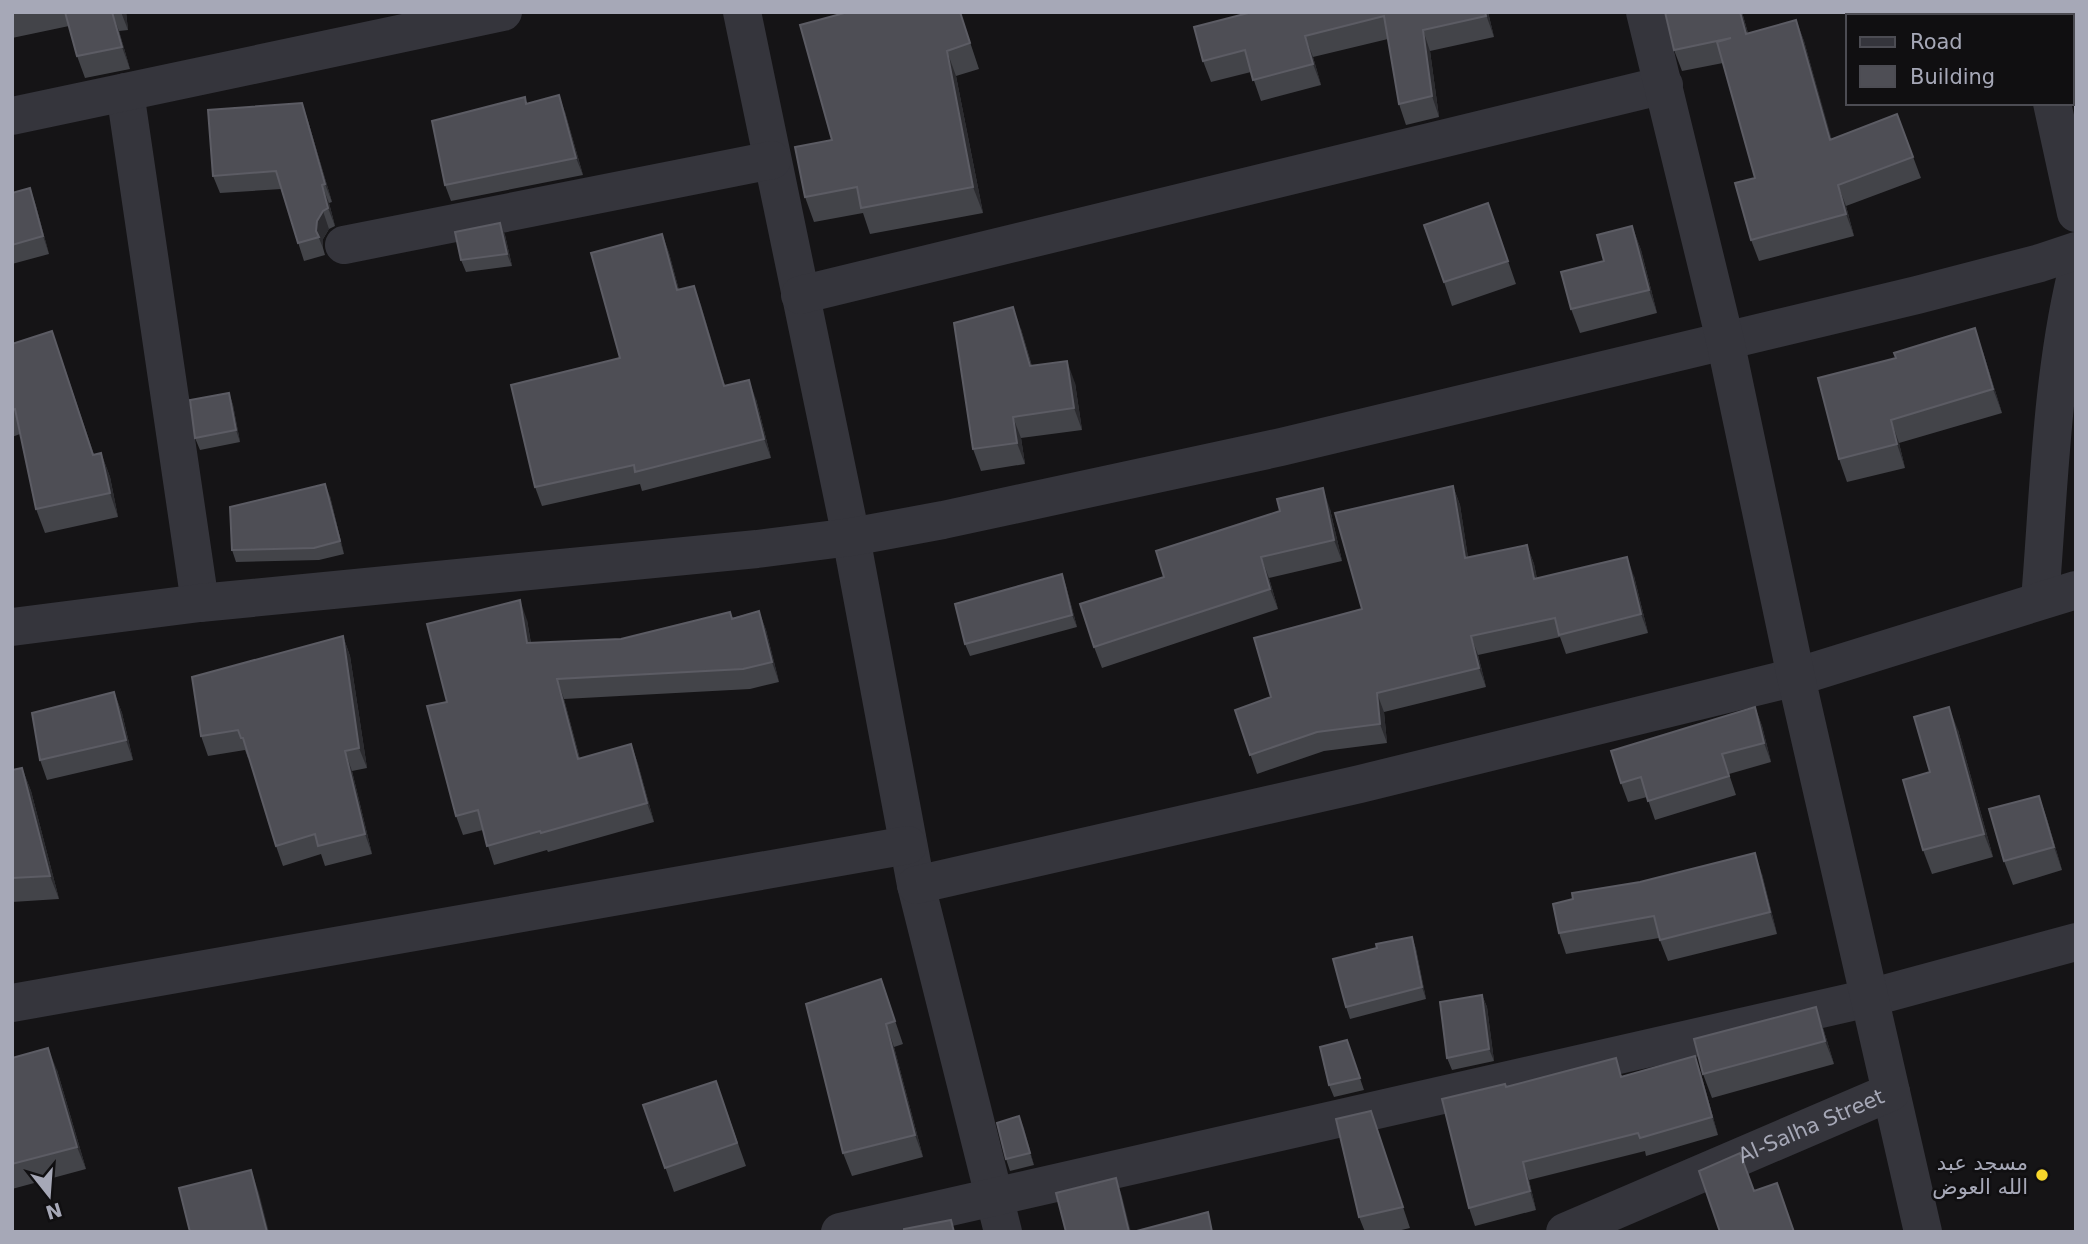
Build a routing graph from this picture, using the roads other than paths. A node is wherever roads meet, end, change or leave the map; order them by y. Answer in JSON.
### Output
{"nodes":[{"id":1,"x":503,"y":12,"type":"edge"},
{"id":2,"x":742,"y":12,"type":"edge"},
{"id":3,"x":1645,"y":12,"type":"edge"},
{"id":4,"x":1664,"y":85,"type":"junction"},
{"id":5,"x":125,"y":92,"type":"junction"},
{"id":6,"x":2052,"y":105,"type":"edge"},
{"id":7,"x":12,"y":116,"type":"edge"},
{"id":8,"x":772,"y":160,"type":"junction"},
{"id":9,"x":2076,"y":213,"type":"edge"},
{"id":10,"x":344,"y":245,"type":"dead end"},
{"id":11,"x":2076,"y":251,"type":"edge"},
{"id":12,"x":2076,"y":275,"type":"edge"},
{"id":13,"x":800,"y":295,"type":"junction"},
{"id":14,"x":1726,"y":340,"type":"junction"},
{"id":15,"x":851,"y":537,"type":"junction"},
{"id":16,"x":2058,"y":595,"type":"edge"},
{"id":17,"x":200,"y":603,"type":"junction"},
{"id":18,"x":12,"y":627,"type":"edge"},
{"id":19,"x":1796,"y":677,"type":"junction"},
{"id":20,"x":908,"y":845,"type":"junction"},
{"id":21,"x":916,"y":885,"type":"junction"},
{"id":22,"x":2076,"y":942,"type":"edge"},
{"id":23,"x":1869,"y":998,"type":"junction"},
{"id":24,"x":12,"y":1003,"type":"edge"},
{"id":25,"x":1891,"y":1092,"type":"junction"},
{"id":26,"x":994,"y":1195,"type":"junction"},
{"id":27,"x":841,"y":1232,"type":"edge"},
{"id":28,"x":1003,"y":1232,"type":"edge"},
{"id":29,"x":1565,"y":1232,"type":"edge"},
{"id":30,"x":1923,"y":1232,"type":"edge"}],
"edges":[{"from":1,"to":5,"type":"street"},
{"from":2,"to":8,"type":"street"},
{"from":3,"to":4,"type":"street","name":"Al-Salha Street"},
{"from":4,"to":13,"type":"street"},
{"from":4,"to":14,"type":"street","name":"Al-Salha Street"},
{"from":5,"to":7,"type":"street"},
{"from":5,"to":17,"type":"street"},
{"from":6,"to":9,"type":"street"},
{"from":8,"to":10,"type":"street"},
{"from":8,"to":13,"type":"street"},
{"from":11,"to":14,"type":"street"},
{"from":12,"to":16,"type":"street"},
{"from":13,"to":15,"type":"street"},
{"from":14,"to":15,"type":"street"},
{"from":14,"to":19,"type":"street","name":"Al-Salha Street"},
{"from":15,"to":17,"type":"street"},
{"from":15,"to":20,"type":"street"},
{"from":16,"to":19,"type":"street"},
{"from":17,"to":18,"type":"street"},
{"from":19,"to":21,"type":"street"},
{"from":19,"to":23,"type":"street","name":"Al-Salha Street"},
{"from":20,"to":21,"type":"street"},
{"from":20,"to":24,"type":"street"},
{"from":21,"to":26,"type":"street"},
{"from":22,"to":23,"type":"street"},
{"from":23,"to":25,"type":"street","name":"Al-Salha Street"},
{"from":23,"to":26,"type":"street"},
{"from":25,"to":29,"type":"street","name":"Al-Salha Street"},
{"from":25,"to":30,"type":"street"},
{"from":26,"to":27,"type":"street"},
{"from":26,"to":28,"type":"street"}]}
